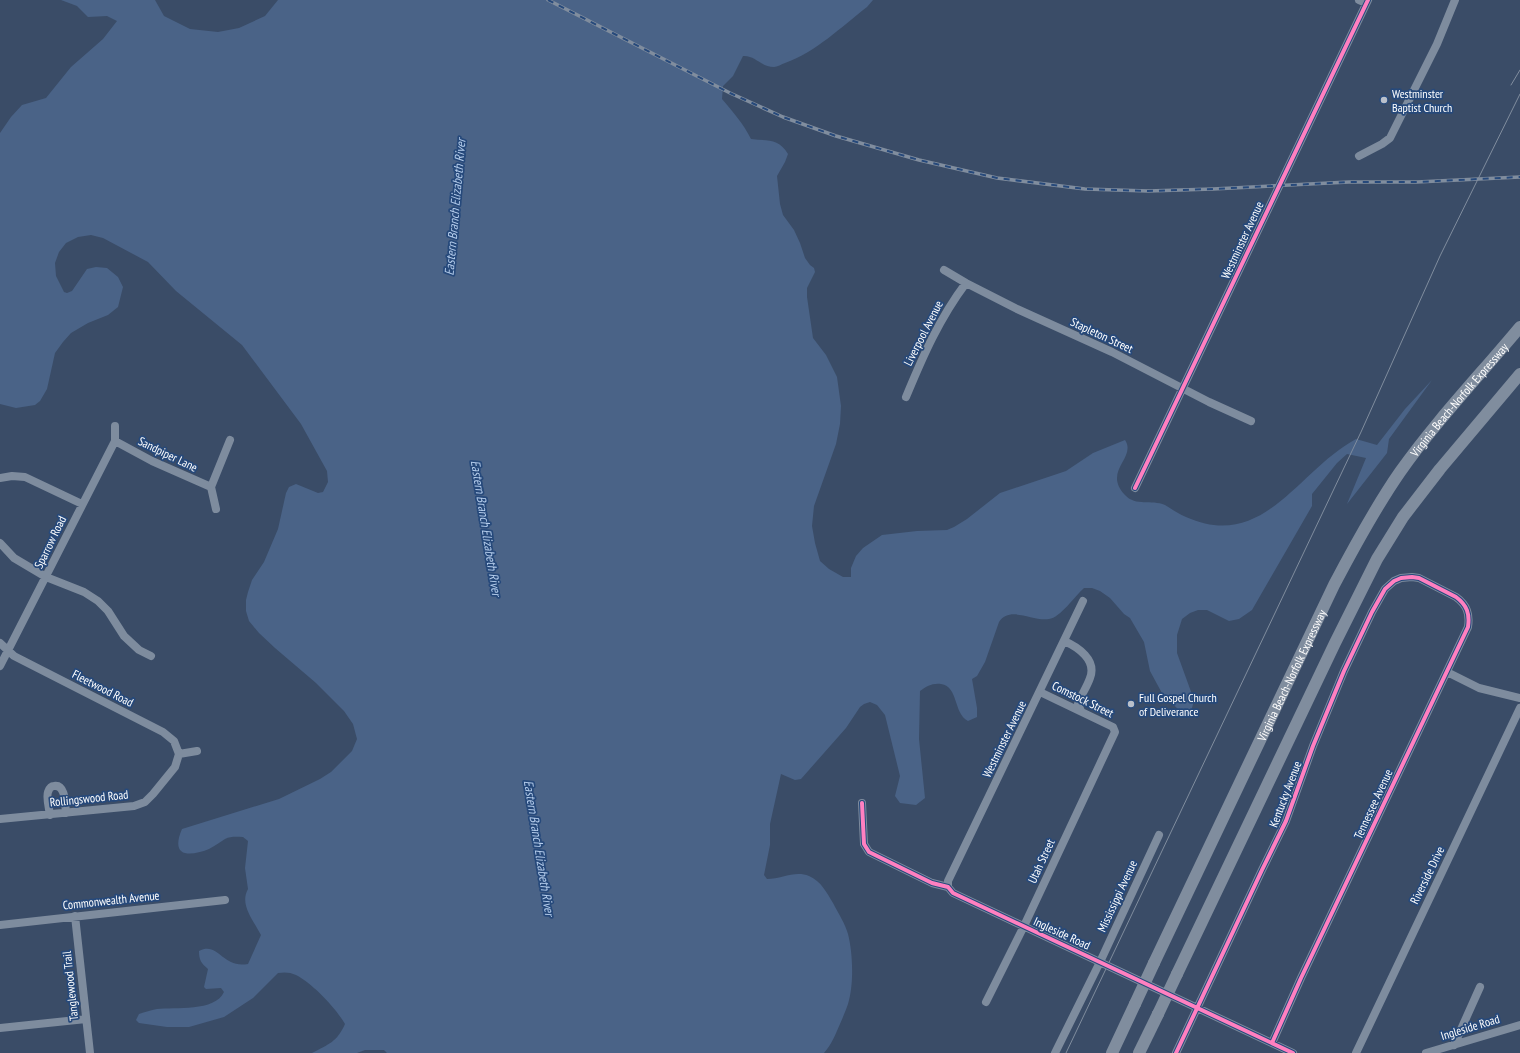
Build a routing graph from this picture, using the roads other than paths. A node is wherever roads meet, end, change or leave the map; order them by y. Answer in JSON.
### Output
{"nodes":[{"id":1,"x":1455,"y":0,"type":"edge"},
{"id":2,"x":1364,"y":1,"type":"edge"},
{"id":3,"x":1359,"y":156,"type":"dead end"},
{"id":4,"x":944,"y":270,"type":"dead end"},
{"id":5,"x":966,"y":283,"type":"junction"},
{"id":6,"x":1520,"y":327,"type":"edge"},
{"id":7,"x":1520,"y":374,"type":"edge"},
{"id":8,"x":1182,"y":387,"type":"junction"},
{"id":9,"x":906,"y":397,"type":"dead end"},
{"id":10,"x":1251,"y":421,"type":"dead end"},
{"id":11,"x":115,"y":426,"type":"dead end"},
{"id":12,"x":230,"y":440,"type":"dead end"},
{"id":13,"x":116,"y":441,"type":"junction"},
{"id":14,"x":0,"y":478,"type":"edge"},
{"id":15,"x":211,"y":488,"type":"junction"},
{"id":16,"x":1135,"y":488,"type":"dead end"},
{"id":17,"x":82,"y":504,"type":"junction"},
{"id":18,"x":216,"y":509,"type":"dead end"},
{"id":19,"x":0,"y":543,"type":"edge"},
{"id":20,"x":46,"y":577,"type":"junction"},
{"id":21,"x":1434,"y":585,"type":"joint"},
{"id":22,"x":1083,"y":601,"type":"dead end"},
{"id":23,"x":1064,"y":641,"type":"junction"},
{"id":24,"x":0,"y":643,"type":"edge"},
{"id":25,"x":8,"y":651,"type":"junction"},
{"id":26,"x":151,"y":656,"type":"dead end"},
{"id":27,"x":0,"y":666,"type":"edge"},
{"id":28,"x":1447,"y":672,"type":"junction"},
{"id":29,"x":1040,"y":692,"type":"junction"},
{"id":30,"x":1520,"y":698,"type":"edge"},
{"id":31,"x":1520,"y":708,"type":"edge"},
{"id":32,"x":1081,"y":712,"type":"junction"},
{"id":33,"x":1115,"y":729,"type":"joint"},
{"id":34,"x":197,"y":751,"type":"dead end"},
{"id":35,"x":179,"y":754,"type":"junction"},
{"id":36,"x":862,"y":803,"type":"dead end"},
{"id":37,"x":66,"y":813,"type":"junction"},
{"id":38,"x":50,"y":814,"type":"junction"},
{"id":39,"x":0,"y":818,"type":"edge"},
{"id":40,"x":1159,"y":835,"type":"dead end"},
{"id":41,"x":948,"y":887,"type":"junction"},
{"id":42,"x":225,"y":900,"type":"dead end"},
{"id":43,"x":75,"y":916,"type":"junction"},
{"id":44,"x":0,"y":925,"type":"edge"},
{"id":45,"x":1024,"y":926,"type":"junction"},
{"id":46,"x":1100,"y":962,"type":"junction"},
{"id":47,"x":1480,"y":987,"type":"dead end"},
{"id":48,"x":986,"y":1002,"type":"dead end"},
{"id":49,"x":1197,"y":1008,"type":"junction"},
{"id":50,"x":86,"y":1019,"type":"junction"},
{"id":51,"x":1520,"y":1025,"type":"edge"},
{"id":52,"x":0,"y":1028,"type":"edge"},
{"id":53,"x":1272,"y":1043,"type":"junction"},
{"id":54,"x":1454,"y":1045,"type":"junction"},
{"id":55,"x":1437,"y":1052,"type":"edge"},
{"id":56,"x":90,"y":1053,"type":"edge"},
{"id":57,"x":1055,"y":1053,"type":"edge"},
{"id":58,"x":1112,"y":1053,"type":"edge"},
{"id":59,"x":1139,"y":1053,"type":"edge"},
{"id":60,"x":1176,"y":1053,"type":"edge"},
{"id":61,"x":1293,"y":1053,"type":"edge"},
{"id":62,"x":1356,"y":1053,"type":"edge"},
{"id":63,"x":1426,"y":1053,"type":"edge"}],
"edges":[{"from":1,"to":3,"type":"street"},
{"from":2,"to":8,"type":"street","name":"Westminster Avenue"},
{"from":4,"to":5,"type":"street","name":"Stapleton Street"},
{"from":5,"to":8,"type":"street","name":"Stapleton Street"},
{"from":5,"to":9,"type":"street","name":"Liverpool Avenue"},
{"from":6,"to":58,"type":"highway","name":"Virginia Beach-Norfolk Expressway","bridge":true},
{"from":7,"to":59,"type":"highway","bridge":true},
{"from":8,"to":10,"type":"street","name":"Stapleton Street"},
{"from":8,"to":16,"type":"street","name":"Westminster Avenue"},
{"from":11,"to":13,"type":"street"},
{"from":12,"to":15,"type":"street"},
{"from":13,"to":15,"type":"street","name":"Sandpiper Lane"},
{"from":13,"to":17,"type":"street","name":"Sparrow Road"},
{"from":14,"to":17,"type":"street"},
{"from":15,"to":18,"type":"street"},
{"from":17,"to":20,"type":"street","name":"Sparrow Road"},
{"from":19,"to":20,"type":"street"},
{"from":20,"to":25,"type":"street","name":"Sparrow Road"},
{"from":20,"to":26,"type":"street"},
{"from":21,"to":28,"type":"street","name":"Tennessee Avenue"},
{"from":21,"to":49,"type":"street","name":"Kentucky Avenue"},
{"from":22,"to":23,"type":"street","name":"Westminster Avenue"},
{"from":23,"to":29,"type":"street","name":"Westminster Avenue"},
{"from":23,"to":32,"type":"street"},
{"from":24,"to":25,"type":"street","name":"Fleetwood Road"},
{"from":25,"to":27,"type":"street","name":"Sparrow Road"},
{"from":25,"to":35,"type":"street","name":"Fleetwood Road"},
{"from":28,"to":30,"type":"street"},
{"from":28,"to":53,"type":"street","name":"Tennessee Avenue"},
{"from":29,"to":32,"type":"street","name":"Comstock Street"},
{"from":29,"to":41,"type":"street","name":"Westminster Avenue"},
{"from":31,"to":62,"type":"street","name":"Riverside Drive"},
{"from":32,"to":33,"type":"street","name":"Comstock Street"},
{"from":33,"to":45,"type":"street","name":"Utah Street"},
{"from":34,"to":35,"type":"street"},
{"from":35,"to":37,"type":"street","name":"Rollingswood Road"},
{"from":36,"to":41,"type":"street","name":"Ingleside Road"},
{"from":37,"to":38,"type":"street","name":"Rollingswood Road"},
{"from":37,"to":38,"type":"street"},
{"from":38,"to":39,"type":"street","name":"Rollingswood Road"},
{"from":40,"to":46,"type":"street","name":"Mississippi Avenue"},
{"from":41,"to":45,"type":"street","name":"Ingleside Road"},
{"from":42,"to":43,"type":"street","name":"Commonwealth Avenue"},
{"from":43,"to":44,"type":"street","name":"Commonwealth Avenue"},
{"from":43,"to":50,"type":"street","name":"Tanglewood Trail"},
{"from":45,"to":46,"type":"street","name":"Ingleside Road"},
{"from":45,"to":48,"type":"street","name":"Utah Street"},
{"from":46,"to":49,"type":"street","name":"Ingleside Road"},
{"from":46,"to":57,"type":"street","name":"Mississippi Avenue"},
{"from":47,"to":54,"type":"street"},
{"from":49,"to":53,"type":"street","name":"Ingleside Road"},
{"from":49,"to":60,"type":"street","name":"Kentucky Avenue"},
{"from":50,"to":52,"type":"street"},
{"from":50,"to":56,"type":"street","name":"Tanglewood Trail"},
{"from":51,"to":54,"type":"street","name":"Ingleside Road"},
{"from":53,"to":61,"type":"street","name":"Ingleside Road"},
{"from":54,"to":55,"type":"street","name":"Ingleside Road"},
{"from":55,"to":63,"type":"street","name":"Ingleside Road"}]}
